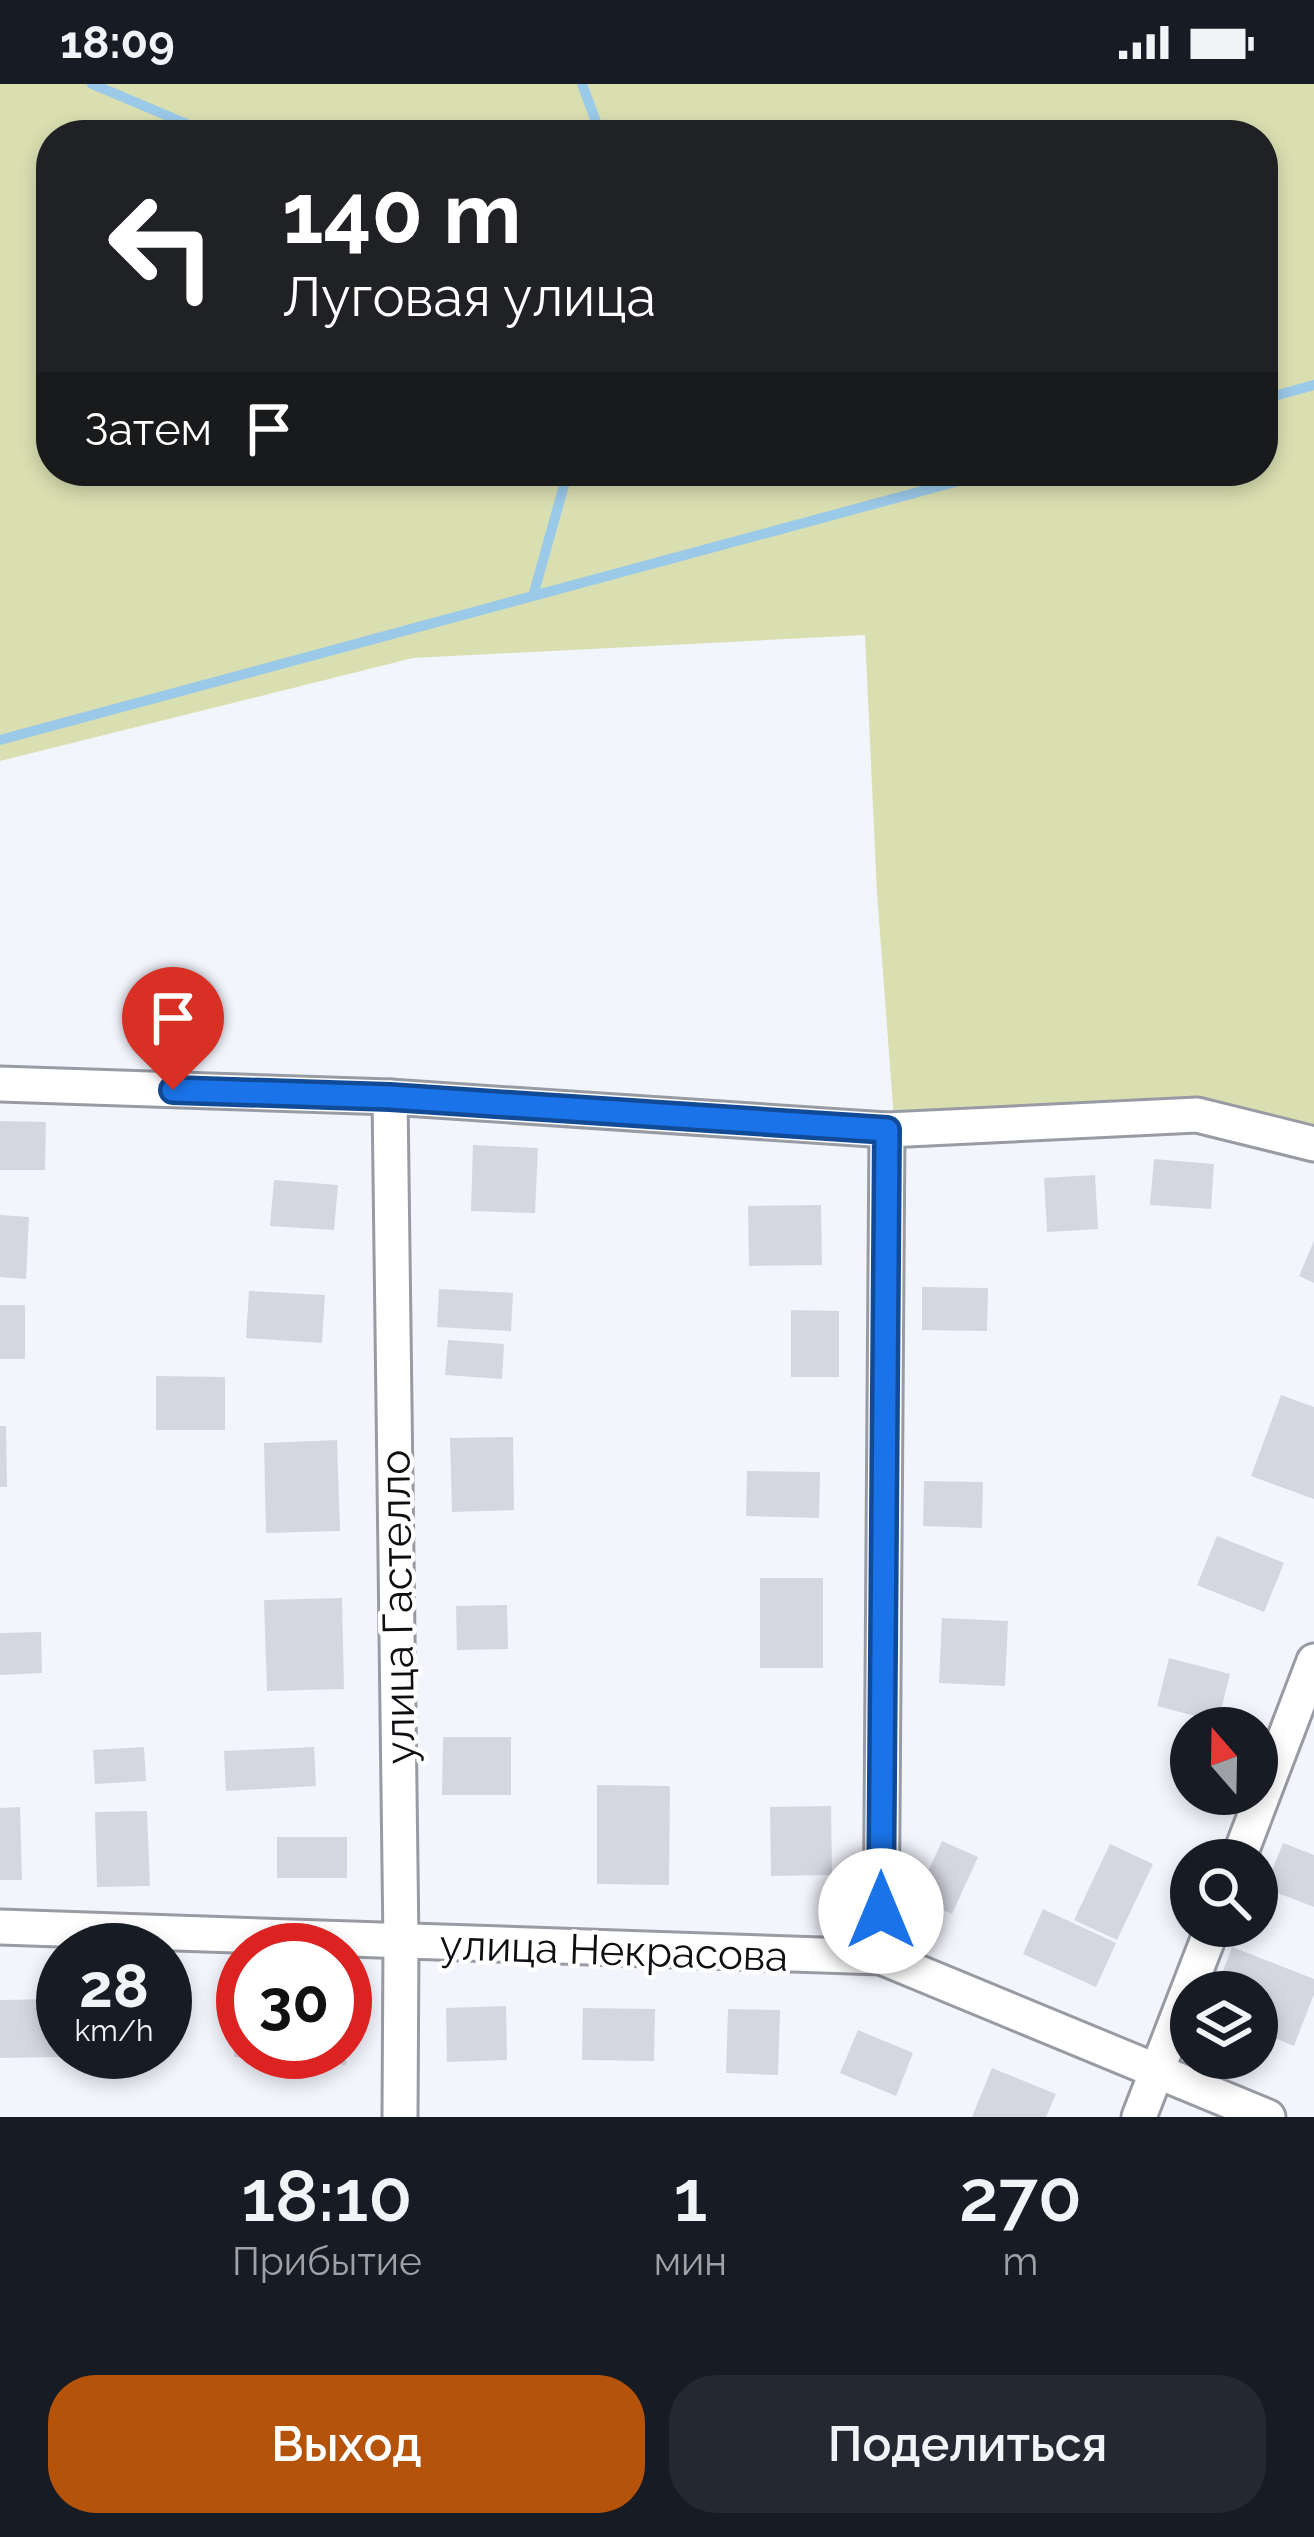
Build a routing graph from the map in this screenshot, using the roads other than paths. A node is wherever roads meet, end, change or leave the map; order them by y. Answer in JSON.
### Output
{"nodes":[{"id":1,"x":0,"y":1084,"type":"edge"},
{"id":2,"x":390,"y":1097,"type":"junction"},
{"id":3,"x":887,"y":1130,"type":"junction"},
{"id":4,"x":1314,"y":1144,"type":"edge"},
{"id":5,"x":1314,"y":1661,"type":"edge"},
{"id":6,"x":1246,"y":1839,"type":"edge"},
{"id":7,"x":0,"y":1927,"type":"edge"},
{"id":8,"x":401,"y":1943,"type":"junction"},
{"id":9,"x":1206,"y":1947,"type":"edge"},
{"id":10,"x":880,"y":1957,"type":"junction"},
{"id":11,"x":1157,"y":2074,"type":"junction"},
{"id":12,"x":400,"y":2117,"type":"edge"},
{"id":13,"x":1139,"y":2117,"type":"edge"},
{"id":14,"x":1268,"y":2117,"type":"edge"}],
"edges":[{"from":1,"to":2,"type":"street"},
{"from":2,"to":3,"type":"street"},
{"from":2,"to":8,"type":"street","name":"улица Гастелло"},
{"from":3,"to":4,"type":"street"},
{"from":3,"to":10,"type":"street"},
{"from":5,"to":6,"type":"street"},
{"from":7,"to":8,"type":"street","name":"улица Некрасова"},
{"from":8,"to":10,"type":"street","name":"улица Некрасова"},
{"from":8,"to":12,"type":"street","name":"улица Гастелло"},
{"from":9,"to":11,"type":"street"},
{"from":10,"to":11,"type":"street","name":"улица Некрасова"},
{"from":11,"to":13,"type":"street"},
{"from":11,"to":14,"type":"street","name":"улица Некрасова"}]}
